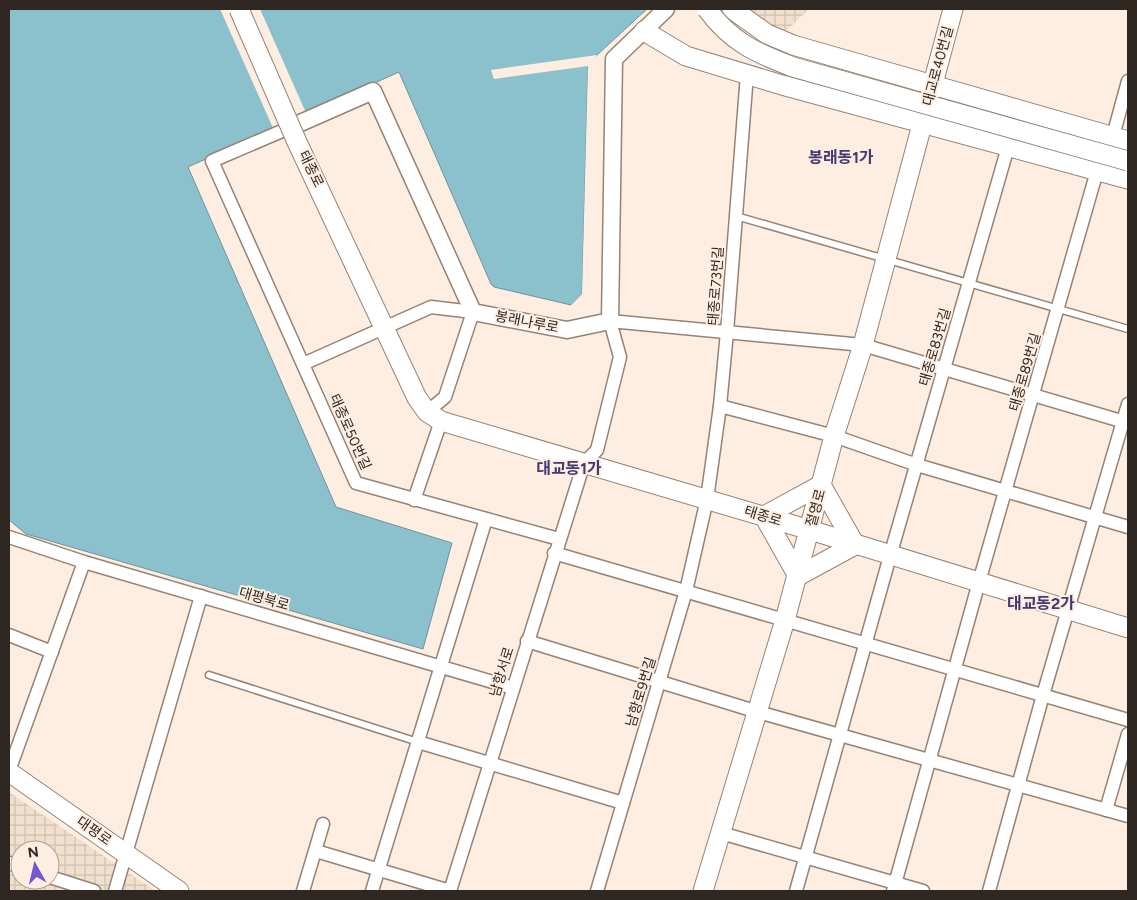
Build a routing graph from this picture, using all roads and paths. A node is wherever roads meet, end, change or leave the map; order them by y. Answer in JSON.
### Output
{"nodes":[{"id":1,"x":239,"y":9,"type":"edge"},
{"id":2,"x":666,"y":9,"type":"edge"},
{"id":3,"x":707,"y":9,"type":"edge"},
{"id":4,"x":732,"y":9,"type":"edge"},
{"id":5,"x":953,"y":9,"type":"edge"},
{"id":6,"x":644,"y":31,"type":"junction"},
{"id":7,"x":747,"y":74,"type":"junction"},
{"id":8,"x":1128,"y":81,"type":"edge"},
{"id":9,"x":932,"y":84,"type":"junction"},
{"id":10,"x":923,"y":122,"type":"junction"},
{"id":11,"x":293,"y":135,"type":"junction"},
{"id":12,"x":1121,"y":138,"type":"edge"},
{"id":13,"x":1008,"y":146,"type":"junction"},
{"id":14,"x":1128,"y":161,"type":"edge"},
{"id":15,"x":1098,"y":171,"type":"junction"},
{"id":16,"x":1128,"y":179,"type":"edge"},
{"id":17,"x":736,"y":216,"type":"junction"},
{"id":18,"x":886,"y":260,"type":"junction"},
{"id":19,"x":969,"y":284,"type":"junction"},
{"id":20,"x":1058,"y":309,"type":"junction"},
{"id":21,"x":473,"y":312,"type":"junction"},
{"id":22,"x":610,"y":321,"type":"junction"},
{"id":23,"x":384,"y":328,"type":"junction"},
{"id":24,"x":1128,"y":329,"type":"edge"},
{"id":25,"x":727,"y":332,"type":"junction"},
{"id":26,"x":863,"y":345,"type":"junction"},
{"id":27,"x":304,"y":364,"type":"junction"},
{"id":28,"x":944,"y":369,"type":"junction"},
{"id":29,"x":1034,"y":395,"type":"junction"},
{"id":30,"x":1128,"y":404,"type":"edge"},
{"id":31,"x":720,"y":406,"type":"junction"},
{"id":32,"x":434,"y":416,"type":"junction"},
{"id":33,"x":1126,"y":422,"type":"edge"},
{"id":34,"x":834,"y":436,"type":"junction"},
{"id":35,"x":584,"y":463,"type":"junction"},
{"id":36,"x":917,"y":465,"type":"junction"},
{"id":37,"x":821,"y":486,"type":"junction"},
{"id":38,"x":1006,"y":492,"type":"junction"},
{"id":39,"x":707,"y":499,"type":"junction"},
{"id":40,"x":414,"y":500,"type":"junction"},
{"id":41,"x":764,"y":516,"type":"junction"},
{"id":42,"x":1094,"y":517,"type":"junction"},
{"id":43,"x":486,"y":519,"type":"junction"},
{"id":44,"x":1128,"y":528,"type":"edge"},
{"id":45,"x":810,"y":530,"type":"junction"},
{"id":46,"x":9,"y":537,"type":"edge"},
{"id":47,"x":558,"y":538,"type":"junction"},
{"id":48,"x":855,"y":545,"type":"junction"},
{"id":49,"x":554,"y":553,"type":"junction"},
{"id":50,"x":890,"y":556,"type":"junction"},
{"id":51,"x":84,"y":562,"type":"junction"},
{"id":52,"x":798,"y":576,"type":"junction"},
{"id":53,"x":979,"y":582,"type":"junction"},
{"id":54,"x":686,"y":591,"type":"junction"},
{"id":55,"x":201,"y":596,"type":"junction"},
{"id":56,"x":1068,"y":609,"type":"junction"},
{"id":57,"x":785,"y":620,"type":"junction"},
{"id":58,"x":1128,"y":628,"type":"edge"},
{"id":59,"x":9,"y":635,"type":"edge"},
{"id":60,"x":527,"y":641,"type":"junction"},
{"id":61,"x":866,"y":643,"type":"junction"},
{"id":62,"x":52,"y":652,"type":"junction"},
{"id":63,"x":441,"y":666,"type":"junction"},
{"id":64,"x":956,"y":670,"type":"junction"},
{"id":65,"x":209,"y":675,"type":"dead end"},
{"id":66,"x":659,"y":682,"type":"junction"},
{"id":67,"x":513,"y":688,"type":"junction"},
{"id":68,"x":1043,"y":695,"type":"junction"},
{"id":69,"x":758,"y":712,"type":"junction"},
{"id":70,"x":1128,"y":720,"type":"edge"},
{"id":71,"x":1128,"y":734,"type":"edge"},
{"id":72,"x":840,"y":735,"type":"junction"},
{"id":73,"x":418,"y":742,"type":"junction"},
{"id":74,"x":930,"y":760,"type":"junction"},
{"id":75,"x":489,"y":764,"type":"junction"},
{"id":76,"x":9,"y":772,"type":"edge"},
{"id":77,"x":1018,"y":785,"type":"junction"},
{"id":78,"x":623,"y":803,"type":"junction"},
{"id":79,"x":1106,"y":810,"type":"junction"},
{"id":80,"x":1128,"y":816,"type":"edge"},
{"id":81,"x":323,"y":824,"type":"dead end"},
{"id":82,"x":721,"y":833,"type":"junction"},
{"id":83,"x":316,"y":851,"type":"junction"},
{"id":84,"x":125,"y":854,"type":"junction"},
{"id":85,"x":806,"y":858,"type":"junction"},
{"id":86,"x":379,"y":870,"type":"junction"},
{"id":87,"x":60,"y":879,"type":"edge"},
{"id":88,"x":894,"y":887,"type":"edge"},
{"id":89,"x":94,"y":891,"type":"edge"},
{"id":90,"x":115,"y":891,"type":"edge"},
{"id":91,"x":179,"y":891,"type":"edge"},
{"id":92,"x":303,"y":891,"type":"edge"},
{"id":93,"x":372,"y":891,"type":"edge"},
{"id":94,"x":450,"y":891,"type":"edge"},
{"id":95,"x":597,"y":891,"type":"edge"},
{"id":96,"x":703,"y":891,"type":"edge"},
{"id":97,"x":796,"y":891,"type":"edge"},
{"id":98,"x":923,"y":891,"type":"edge"},
{"id":99,"x":989,"y":891,"type":"edge"}],
"edges":[{"from":1,"to":11,"type":"main road","name":"태종로","bridge":true},
{"from":2,"to":6,"type":"street"},
{"from":3,"to":14,"type":"main road","bridge":true},
{"from":4,"to":9,"type":"main road"},
{"from":5,"to":9,"type":"main road","name":"대교로40번길"},
{"from":6,"to":7,"type":"main road"},
{"from":6,"to":22,"type":"street"},
{"from":7,"to":10,"type":"main road"},
{"from":7,"to":17,"type":"street","name":"태종로73번길"},
{"from":8,"to":12,"type":"street"},
{"from":9,"to":10,"type":"main road","name":"대교로40번길"},
{"from":9,"to":12,"type":"main road"},
{"from":10,"to":13,"type":"main road"},
{"from":10,"to":18,"type":"main road","name":"절영로"},
{"from":11,"to":21,"type":"street"},
{"from":11,"to":23,"type":"main road","name":"태종로"},
{"from":11,"to":27,"type":"street"},
{"from":13,"to":15,"type":"main road"},
{"from":13,"to":19,"type":"street","name":"태종로83번길"},
{"from":15,"to":16,"type":"main road"},
{"from":15,"to":20,"type":"street","name":"태종로89번길"},
{"from":17,"to":18,"type":"lane"},
{"from":17,"to":25,"type":"street","name":"태종로73번길"},
{"from":18,"to":19,"type":"lane"},
{"from":18,"to":26,"type":"main road","name":"절영로"},
{"from":19,"to":20,"type":"lane"},
{"from":19,"to":28,"type":"street","name":"태종로83번길"},
{"from":20,"to":24,"type":"lane"},
{"from":20,"to":29,"type":"street","name":"태종로89번길"},
{"from":21,"to":22,"type":"street","name":"봉래나루로"},
{"from":21,"to":23,"type":"street"},
{"from":21,"to":32,"type":"street"},
{"from":22,"to":25,"type":"street"},
{"from":22,"to":35,"type":"street","name":"남항서로"},
{"from":23,"to":27,"type":"street"},
{"from":23,"to":32,"type":"main road","name":"태종로"},
{"from":25,"to":26,"type":"street"},
{"from":25,"to":31,"type":"street","name":"태종로73번길"},
{"from":26,"to":28,"type":"street"},
{"from":26,"to":34,"type":"main road","name":"절영로"},
{"from":27,"to":40,"type":"street","name":"태종로50번길"},
{"from":28,"to":29,"type":"street"},
{"from":28,"to":36,"type":"street","name":"태종로83번길"},
{"from":29,"to":33,"type":"street"},
{"from":29,"to":38,"type":"street","name":"태종로89번길"},
{"from":30,"to":33,"type":"street"},
{"from":31,"to":34,"type":"street"},
{"from":31,"to":39,"type":"street","name":"태종로73번길"},
{"from":32,"to":35,"type":"main road","name":"태종로"},
{"from":32,"to":40,"type":"street"},
{"from":33,"to":42,"type":"street"},
{"from":34,"to":36,"type":"street"},
{"from":34,"to":37,"type":"main road","name":"절영로"},
{"from":35,"to":39,"type":"main road","name":"태종로"},
{"from":35,"to":47,"type":"street","name":"남항서로"},
{"from":36,"to":38,"type":"street"},
{"from":36,"to":50,"type":"street","name":"태종로83번길"},
{"from":37,"to":41,"type":"main road"},
{"from":37,"to":45,"type":"main road","name":"절영로"},
{"from":37,"to":48,"type":"main road"},
{"from":38,"to":42,"type":"street"},
{"from":38,"to":53,"type":"street","name":"태종로89번길"},
{"from":39,"to":41,"type":"main road","name":"태종로"},
{"from":39,"to":54,"type":"street","name":"남항로9번길"},
{"from":40,"to":43,"type":"street","name":"태종로50번길"},
{"from":41,"to":45,"type":"main road","name":"태종로"},
{"from":41,"to":52,"type":"main road"},
{"from":42,"to":44,"type":"street"},
{"from":42,"to":56,"type":"street"},
{"from":43,"to":47,"type":"street","name":"태종로50번길"},
{"from":43,"to":63,"type":"street"},
{"from":45,"to":48,"type":"main road","name":"태종로"},
{"from":45,"to":52,"type":"main road","name":"절영로"},
{"from":46,"to":51,"type":"street","name":"대평북로"},
{"from":47,"to":49,"type":"street","name":"남항서로"},
{"from":48,"to":50,"type":"main road","name":"태종로"},
{"from":48,"to":52,"type":"main road"},
{"from":49,"to":54,"type":"street"},
{"from":49,"to":60,"type":"street","name":"남항서로"},
{"from":50,"to":53,"type":"main road","name":"태종로"},
{"from":50,"to":61,"type":"street","name":"태종로83번길"},
{"from":51,"to":55,"type":"street","name":"대평북로"},
{"from":51,"to":62,"type":"street"},
{"from":52,"to":57,"type":"main road","name":"절영로"},
{"from":53,"to":56,"type":"main road","name":"태종로"},
{"from":53,"to":64,"type":"street","name":"태종로89번길"},
{"from":54,"to":57,"type":"street"},
{"from":54,"to":66,"type":"street","name":"남항로9번길"},
{"from":55,"to":63,"type":"street","name":"대평북로"},
{"from":55,"to":84,"type":"street"},
{"from":56,"to":58,"type":"main road","name":"태종로"},
{"from":56,"to":68,"type":"street"},
{"from":57,"to":61,"type":"street"},
{"from":57,"to":69,"type":"main road","name":"절영로"},
{"from":59,"to":62,"type":"street"},
{"from":60,"to":66,"type":"street"},
{"from":60,"to":67,"type":"street","name":"남항서로"},
{"from":61,"to":64,"type":"street"},
{"from":61,"to":72,"type":"street","name":"태종로83번길"},
{"from":62,"to":76,"type":"street"},
{"from":63,"to":67,"type":"street","name":"대평북로"},
{"from":63,"to":73,"type":"street"},
{"from":64,"to":68,"type":"street"},
{"from":64,"to":74,"type":"street","name":"태종로89번길"},
{"from":65,"to":73,"type":"lane"},
{"from":66,"to":69,"type":"street"},
{"from":66,"to":78,"type":"street","name":"남항로9번길"},
{"from":67,"to":75,"type":"street","name":"남항서로"},
{"from":68,"to":70,"type":"street"},
{"from":68,"to":77,"type":"street"},
{"from":69,"to":72,"type":"street"},
{"from":69,"to":82,"type":"main road","name":"절영로"},
{"from":71,"to":79,"type":"street"},
{"from":72,"to":74,"type":"street"},
{"from":72,"to":85,"type":"street","name":"태종로83번길"},
{"from":73,"to":75,"type":"street"},
{"from":73,"to":86,"type":"street"},
{"from":74,"to":77,"type":"street"},
{"from":74,"to":88,"type":"street","name":"태종로89번길"},
{"from":75,"to":78,"type":"street"},
{"from":75,"to":94,"type":"street","name":"남항서로"},
{"from":76,"to":84,"type":"main road","name":"대평로"},
{"from":77,"to":79,"type":"street"},
{"from":77,"to":99,"type":"street"},
{"from":78,"to":95,"type":"street","name":"남항로9번길"},
{"from":79,"to":80,"type":"street"},
{"from":81,"to":83,"type":"street"},
{"from":82,"to":85,"type":"street"},
{"from":82,"to":96,"type":"main road","name":"절영로"},
{"from":83,"to":86,"type":"street"},
{"from":83,"to":92,"type":"street"},
{"from":84,"to":90,"type":"street"},
{"from":84,"to":91,"type":"main road","name":"대평로"},
{"from":85,"to":88,"type":"street"},
{"from":85,"to":97,"type":"street","name":"태종로83번길"},
{"from":86,"to":93,"type":"street"},
{"from":86,"to":94,"type":"street"},
{"from":87,"to":89,"type":"street"},
{"from":88,"to":98,"type":"street"}]}
